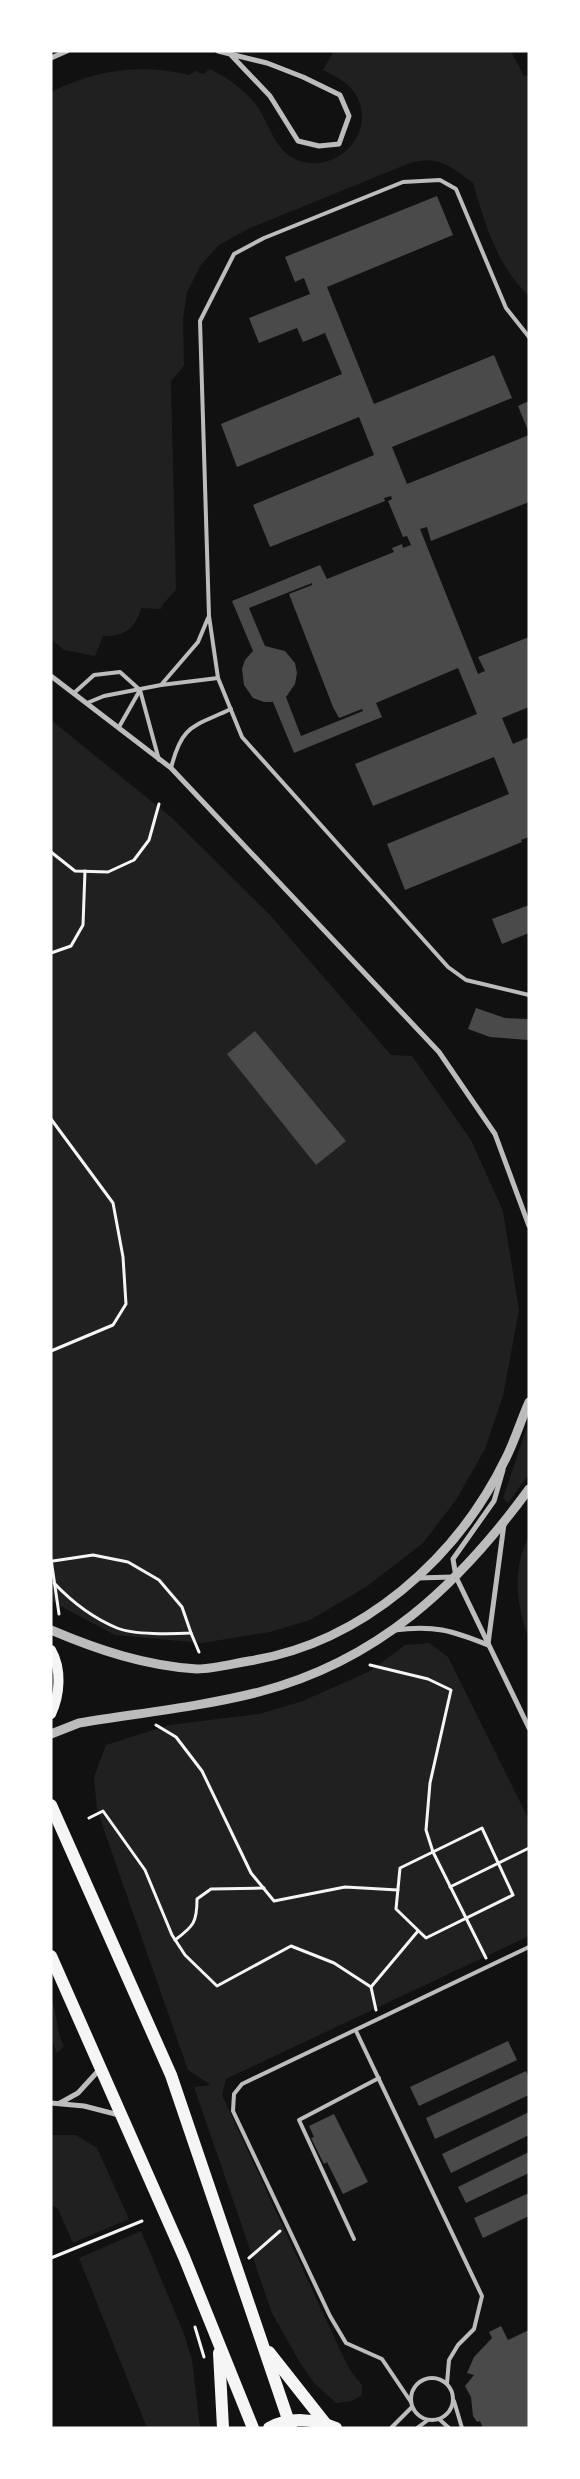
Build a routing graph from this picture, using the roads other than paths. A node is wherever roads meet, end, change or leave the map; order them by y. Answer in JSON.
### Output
{"nodes":[{"id":1,"x":67,"y":51,"type":"edge"},
{"id":2,"x":218,"y":51,"type":"edge"},
{"id":3,"x":231,"y":55,"type":"junction"},
{"id":4,"x":51,"y":58,"type":"edge"},
{"id":5,"x":529,"y":337,"type":"edge"},
{"id":6,"x":208,"y":616,"type":"junction"},
{"id":7,"x":51,"y":676,"type":"edge"},
{"id":8,"x":218,"y":678,"type":"junction"},
{"id":9,"x":161,"y":685,"type":"junction"},
{"id":10,"x":140,"y":690,"type":"junction"},
{"id":11,"x":74,"y":693,"type":"junction"},
{"id":12,"x":87,"y":703,"type":"junction"},
{"id":13,"x":231,"y":709,"type":"junction"},
{"id":14,"x":119,"y":727,"type":"junction"},
{"id":15,"x":160,"y":760,"type":"junction"},
{"id":16,"x":171,"y":768,"type":"junction"},
{"id":17,"x":529,"y":995,"type":"edge"},
{"id":18,"x":528,"y":1223,"type":"edge"},
{"id":19,"x":529,"y":1402,"type":"edge"},
{"id":20,"x":506,"y":1458,"type":"junction"},
{"id":21,"x":529,"y":1489,"type":"edge"},
{"id":22,"x":504,"y":1523,"type":"junction"},
{"id":23,"x":456,"y":1577,"type":"junction"},
{"id":24,"x":415,"y":1579,"type":"junction"},
{"id":25,"x":51,"y":1630,"type":"edge"},
{"id":26,"x":393,"y":1630,"type":"junction"},
{"id":27,"x":488,"y":1644,"type":"junction"},
{"id":28,"x":51,"y":1650,"type":"edge"},
{"id":29,"x":51,"y":1714,"type":"edge"},
{"id":30,"x":529,"y":1728,"type":"edge"},
{"id":31,"x":51,"y":1734,"type":"edge"},
{"id":32,"x":51,"y":1805,"type":"edge"},
{"id":33,"x":529,"y":1947,"type":"edge"},
{"id":34,"x":51,"y":1956,"type":"edge"},
{"id":35,"x":356,"y":2031,"type":"junction"},
{"id":36,"x":100,"y":2067,"type":"junction"},
{"id":37,"x":379,"y":2078,"type":"junction"},
{"id":38,"x":51,"y":2103,"type":"edge"},
{"id":39,"x":60,"y":2103,"type":"junction"},
{"id":40,"x":122,"y":2116,"type":"junction"},
{"id":41,"x":354,"y":2238,"type":"dead end"},
{"id":42,"x":218,"y":2341,"type":"junction"},
{"id":43,"x":263,"y":2346,"type":"junction"},
{"id":44,"x":447,"y":2383,"type":"junction"},
{"id":45,"x":454,"y":2401,"type":"junction"},
{"id":46,"x":412,"y":2404,"type":"junction"},
{"id":47,"x":439,"y":2419,"type":"junction"},
{"id":48,"x":428,"y":2420,"type":"junction"},
{"id":49,"x":290,"y":2424,"type":"edge"},
{"id":50,"x":334,"y":2426,"type":"edge"},
{"id":51,"x":224,"y":2428,"type":"edge"},
{"id":52,"x":253,"y":2428,"type":"edge"},
{"id":53,"x":269,"y":2428,"type":"edge"},
{"id":54,"x":391,"y":2428,"type":"edge"},
{"id":55,"x":417,"y":2428,"type":"edge"},
{"id":56,"x":448,"y":2428,"type":"edge"},
{"id":57,"x":462,"y":2428,"type":"edge"}],
"edges":[{"from":1,"to":4,"type":"street"},
{"from":2,"to":3,"type":"street"},
{"from":3,"to":3,"type":"street"},
{"from":5,"to":6,"type":"lane"},
{"from":6,"to":8,"type":"lane"},
{"from":6,"to":9,"type":"lane"},
{"from":7,"to":11,"type":"street"},
{"from":8,"to":9,"type":"lane"},
{"from":8,"to":13,"type":"lane"},
{"from":9,"to":10,"type":"lane"},
{"from":10,"to":11,"type":"lane"},
{"from":10,"to":12,"type":"lane"},
{"from":10,"to":14,"type":"lane"},
{"from":10,"to":15,"type":"lane"},
{"from":11,"to":12,"type":"street"},
{"from":12,"to":14,"type":"street"},
{"from":13,"to":16,"type":"lane"},
{"from":13,"to":17,"type":"lane"},
{"from":14,"to":15,"type":"street"},
{"from":15,"to":16,"type":"street"},
{"from":16,"to":18,"type":"street"},
{"from":19,"to":20,"type":"street"},
{"from":20,"to":23,"type":"street"},
{"from":20,"to":24,"type":"street"},
{"from":21,"to":22,"type":"street"},
{"from":22,"to":23,"type":"street"},
{"from":22,"to":27,"type":"street"},
{"from":23,"to":24,"type":"street"},
{"from":23,"to":26,"type":"street"},
{"from":23,"to":27,"type":"street"},
{"from":24,"to":25,"type":"street"},
{"from":26,"to":27,"type":"street"},
{"from":26,"to":31,"type":"street"},
{"from":27,"to":30,"type":"street"},
{"from":28,"to":29,"type":"main road"},
{"from":32,"to":43,"type":"main road"},
{"from":33,"to":35,"type":"lane"},
{"from":34,"to":36,"type":"main road"},
{"from":35,"to":37,"type":"lane"},
{"from":35,"to":46,"type":"lane"},
{"from":36,"to":39,"type":"street"},
{"from":36,"to":40,"type":"main road"},
{"from":37,"to":41,"type":"lane"},
{"from":37,"to":44,"type":"lane"},
{"from":38,"to":39,"type":"street"},
{"from":39,"to":40,"type":"street"},
{"from":40,"to":42,"type":"main road"},
{"from":42,"to":51,"type":"main road"},
{"from":42,"to":52,"type":"main road"},
{"from":43,"to":49,"type":"main road"},
{"from":43,"to":50,"type":"main road"},
{"from":44,"to":45,"type":"lane"},
{"from":44,"to":46,"type":"lane"},
{"from":45,"to":47,"type":"lane"},
{"from":45,"to":57,"type":"lane"},
{"from":46,"to":48,"type":"lane"},
{"from":46,"to":54,"type":"lane"},
{"from":47,"to":48,"type":"lane"},
{"from":47,"to":56,"type":"lane"},
{"from":48,"to":55,"type":"lane"},
{"from":49,"to":50,"type":"main road"},
{"from":49,"to":53,"type":"main road"}]}
